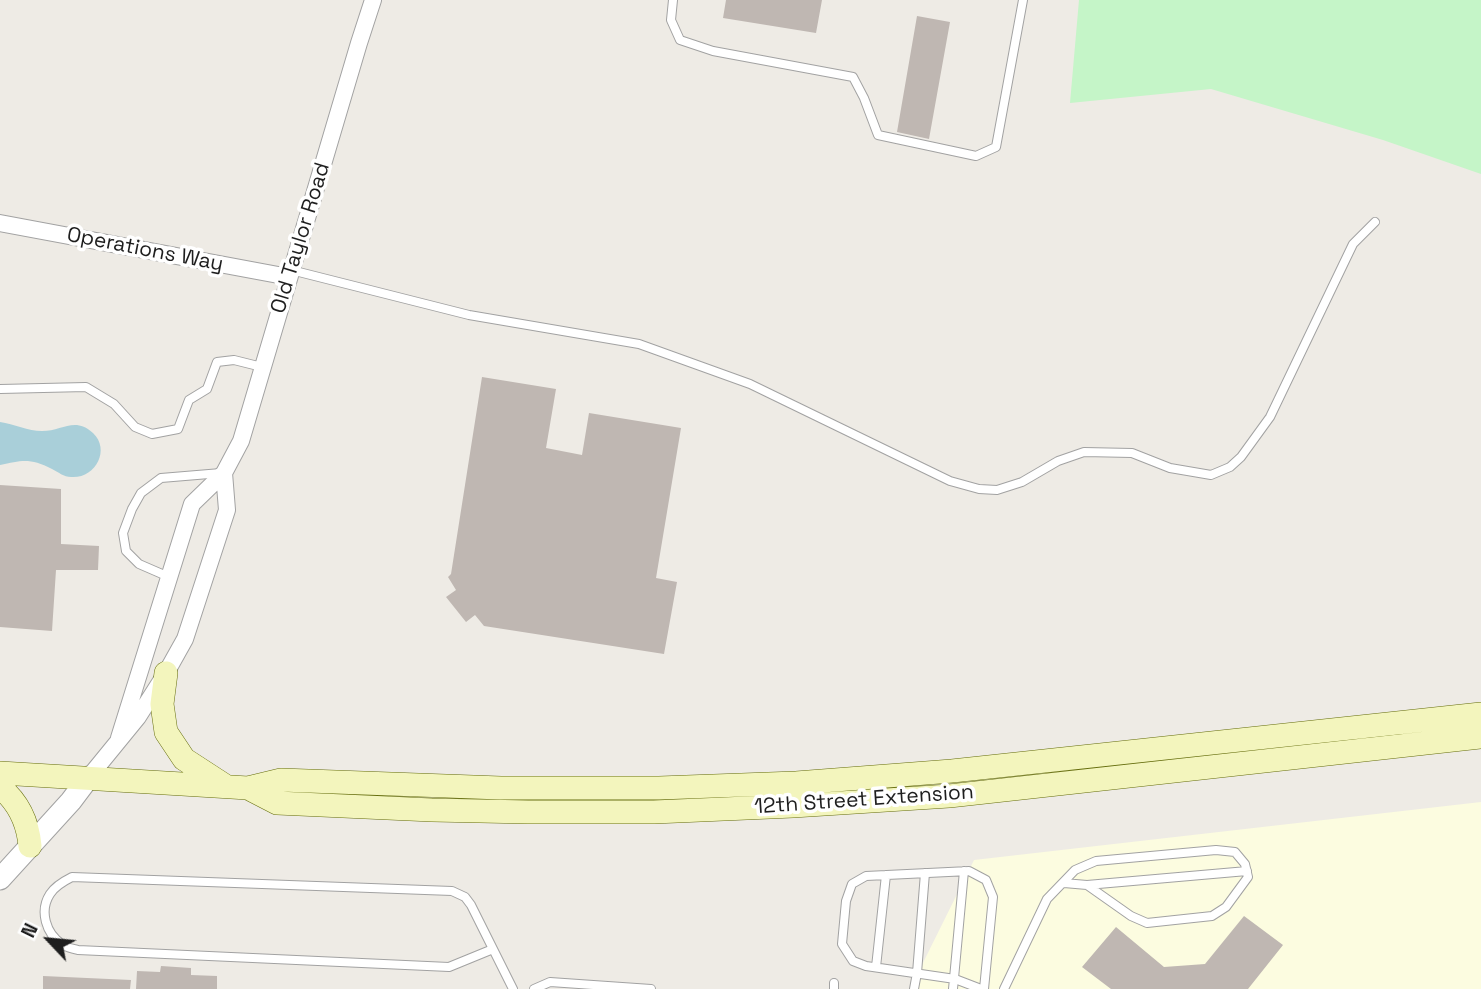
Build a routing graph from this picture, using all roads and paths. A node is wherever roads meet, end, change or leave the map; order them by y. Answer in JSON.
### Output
{"nodes":[{"id":1,"x":373,"y":0,"type":"edge"},
{"id":2,"x":673,"y":0,"type":"edge"},
{"id":3,"x":1023,"y":0,"type":"edge"},
{"id":4,"x":1375,"y":222,"type":"dead end"},
{"id":5,"x":0,"y":223,"type":"edge"},
{"id":6,"x":290,"y":274,"type":"junction"},
{"id":7,"x":262,"y":368,"type":"junction"},
{"id":8,"x":0,"y":389,"type":"edge"},
{"id":9,"x":224,"y":473,"type":"junction"},
{"id":10,"x":169,"y":577,"type":"junction"},
{"id":11,"x":166,"y":673,"type":"junction"},
{"id":12,"x":1481,"y":714,"type":"edge"},
{"id":13,"x":1481,"y":737,"type":"edge"},
{"id":14,"x":119,"y":738,"type":"junction"},
{"id":15,"x":0,"y":773,"type":"edge"},
{"id":16,"x":89,"y":777,"type":"junction"},
{"id":17,"x":237,"y":787,"type":"junction"},
{"id":18,"x":0,"y":788,"type":"edge"},
{"id":19,"x":30,"y":846,"type":"junction"},
{"id":20,"x":964,"y":871,"type":"junction"},
{"id":21,"x":1247,"y":871,"type":"junction"},
{"id":22,"x":925,"y":873,"type":"junction"},
{"id":23,"x":886,"y":875,"type":"junction"},
{"id":24,"x":0,"y":879,"type":"edge"},
{"id":25,"x":1064,"y":883,"type":"junction"},
{"id":26,"x":1087,"y":884,"type":"junction"},
{"id":27,"x":493,"y":949,"type":"junction"},
{"id":28,"x":877,"y":967,"type":"junction"},
{"id":29,"x":917,"y":974,"type":"junction"},
{"id":30,"x":955,"y":979,"type":"junction"},
{"id":31,"x":574,"y":986,"type":"edge"},
{"id":32,"x":513,"y":989,"type":"edge"},
{"id":33,"x":534,"y":989,"type":"edge"},
{"id":34,"x":651,"y":989,"type":"edge"},
{"id":35,"x":914,"y":989,"type":"edge"},
{"id":36,"x":953,"y":989,"type":"edge"},
{"id":37,"x":983,"y":989,"type":"edge"},
{"id":38,"x":1004,"y":989,"type":"edge"}],
"edges":[{"from":1,"to":6,"type":"street","name":"Old Taylor Road"},
{"from":2,"to":3,"type":"lane"},
{"from":4,"to":6,"type":"lane"},
{"from":5,"to":6,"type":"street","name":"Operations Way"},
{"from":6,"to":7,"type":"street","name":"Old Taylor Road"},
{"from":7,"to":8,"type":"lane"},
{"from":7,"to":9,"type":"street","name":"Old Taylor Road"},
{"from":9,"to":10,"type":"street","name":"Old Taylor Road"},
{"from":9,"to":10,"type":"lane"},
{"from":9,"to":11,"type":"street","name":"Old Taylor Road"},
{"from":10,"to":14,"type":"street","name":"Old Taylor Road"},
{"from":11,"to":14,"type":"street","name":"Old Taylor Road"},
{"from":11,"to":17,"type":"main road"},
{"from":12,"to":17,"type":"main road","name":"12th Street Extension"},
{"from":13,"to":17,"type":"main road","name":"12th Street Extension"},
{"from":14,"to":16,"type":"street","name":"Old Taylor Road"},
{"from":15,"to":16,"type":"main road","name":"12th Street Extension"},
{"from":16,"to":17,"type":"main road","name":"12th Street Extension"},
{"from":16,"to":19,"type":"street"},
{"from":18,"to":19,"type":"main road"},
{"from":19,"to":24,"type":"street"},
{"from":20,"to":22,"type":"lane"},
{"from":20,"to":30,"type":"lane"},
{"from":20,"to":37,"type":"lane"},
{"from":21,"to":25,"type":"lane"},
{"from":21,"to":26,"type":"lane"},
{"from":21,"to":26,"type":"lane"},
{"from":22,"to":23,"type":"lane"},
{"from":22,"to":29,"type":"lane"},
{"from":23,"to":28,"type":"lane"},
{"from":23,"to":28,"type":"lane"},
{"from":25,"to":26,"type":"lane"},
{"from":25,"to":38,"type":"lane"},
{"from":27,"to":27,"type":"lane"},
{"from":27,"to":32,"type":"lane"},
{"from":28,"to":29,"type":"lane"},
{"from":29,"to":30,"type":"lane"},
{"from":29,"to":35,"type":"lane"},
{"from":30,"to":36,"type":"lane"},
{"from":30,"to":37,"type":"lane"},
{"from":31,"to":33,"type":"lane"},
{"from":31,"to":34,"type":"lane"}]}
